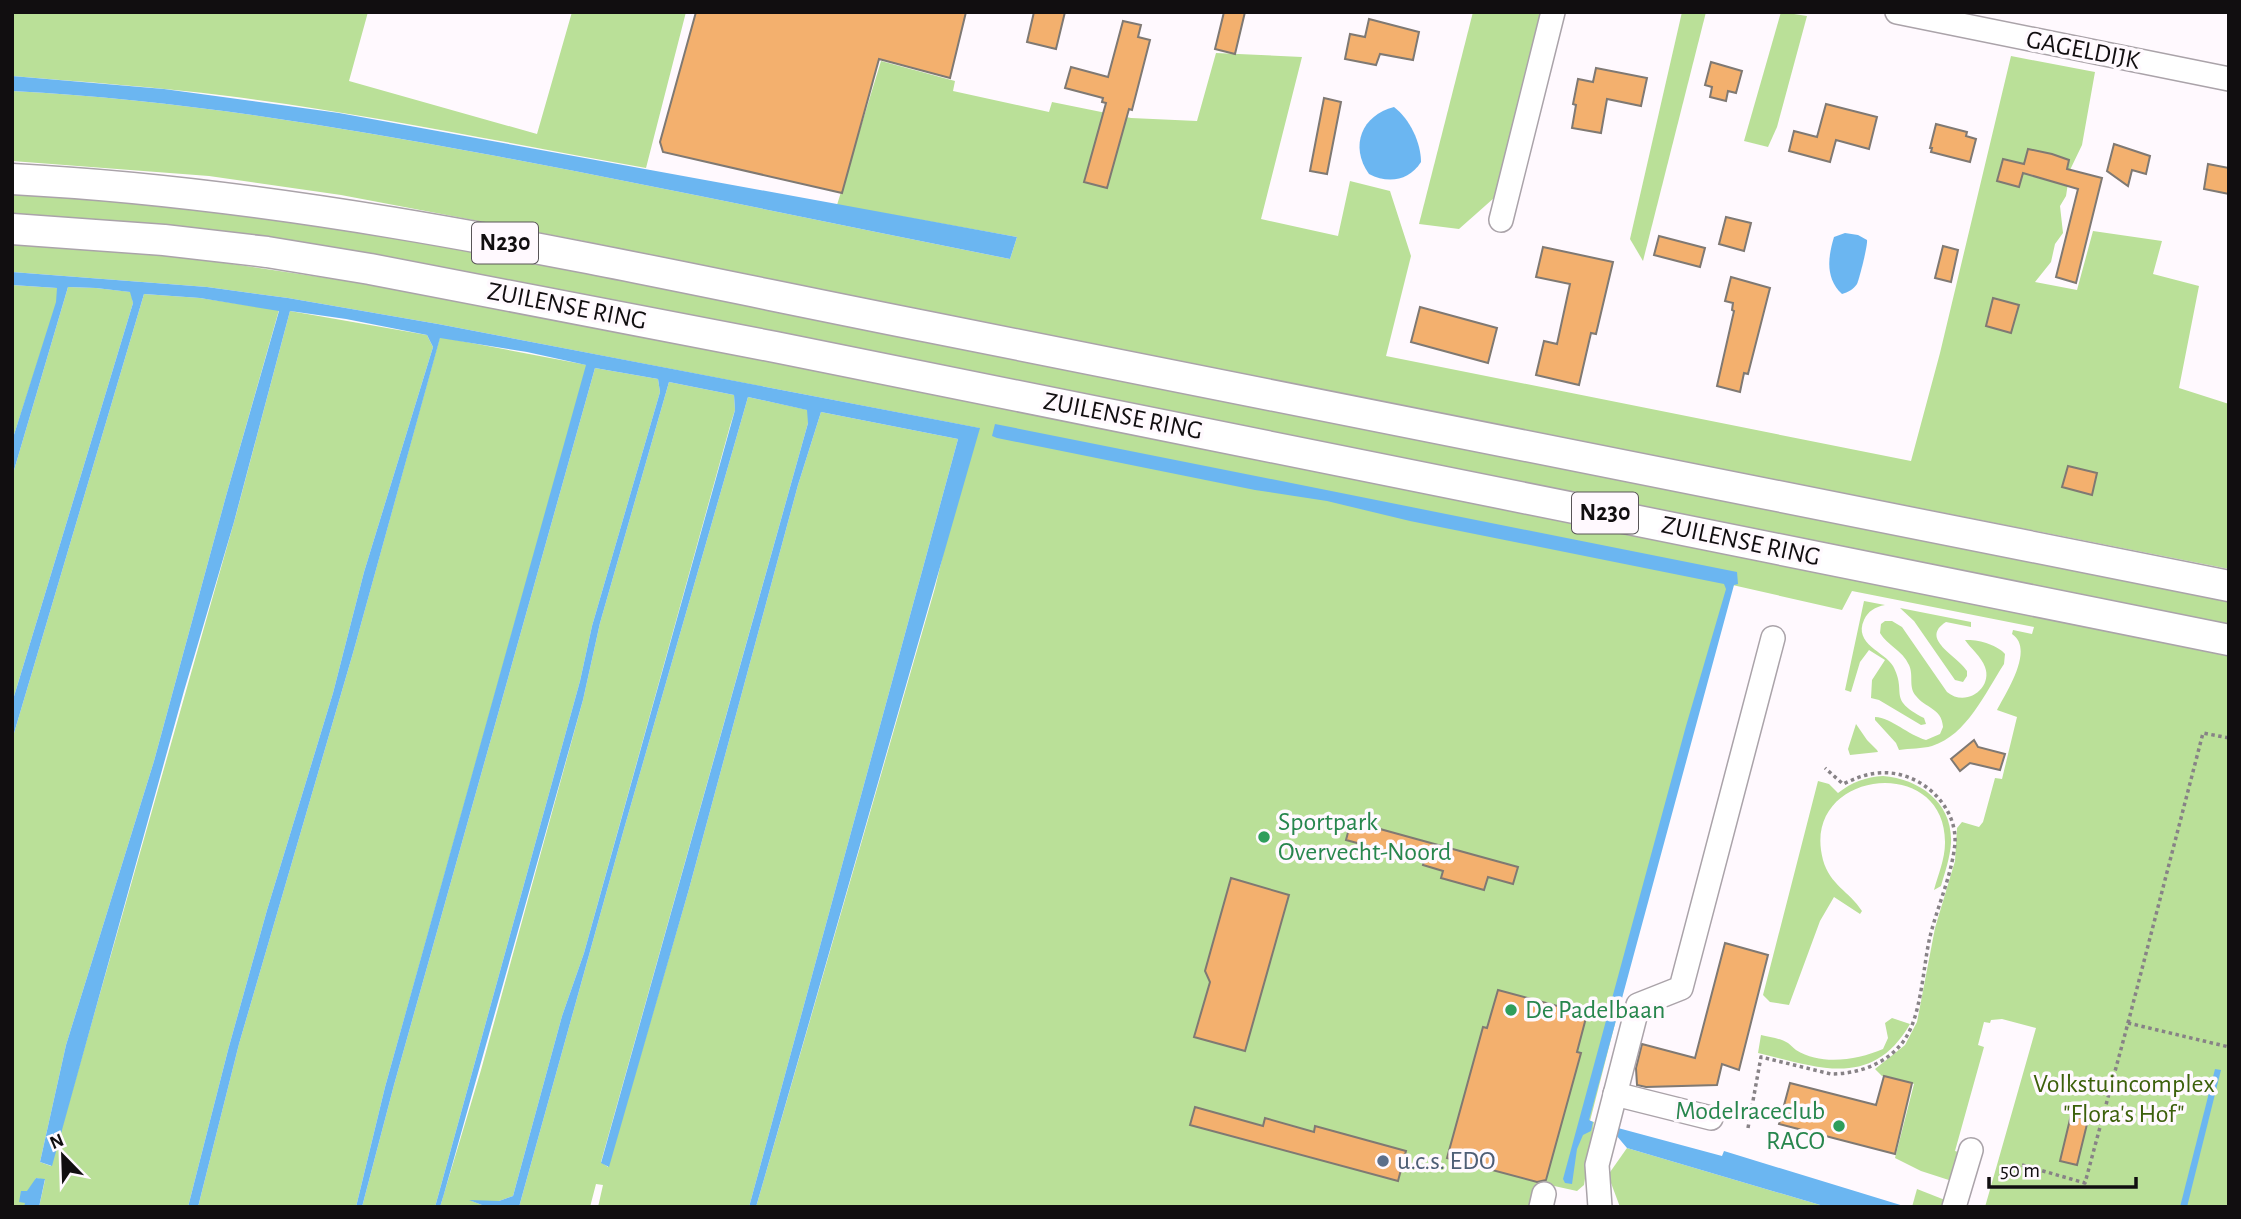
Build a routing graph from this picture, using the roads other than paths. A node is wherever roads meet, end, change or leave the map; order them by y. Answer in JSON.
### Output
{"nodes":[{"id":1,"x":1553,"y":12,"type":"edge"},
{"id":2,"x":1897,"y":12,"type":"edge"},
{"id":3,"x":2229,"y":79,"type":"edge"},
{"id":4,"x":12,"y":179,"type":"edge"},
{"id":5,"x":1501,"y":220,"type":"dead end"},
{"id":6,"x":12,"y":229,"type":"edge"},
{"id":7,"x":2229,"y":586,"type":"edge"},
{"id":8,"x":1773,"y":638,"type":"dead end"},
{"id":9,"x":2229,"y":640,"type":"edge"},
{"id":10,"x":1615,"y":1094,"type":"junction"},
{"id":11,"x":1711,"y":1118,"type":"dead end"},
{"id":12,"x":1971,"y":1150,"type":"dead end"},
{"id":13,"x":1600,"y":1207,"type":"edge"},
{"id":14,"x":1954,"y":1207,"type":"edge"}],
"edges":[{"from":1,"to":5,"type":"street"},
{"from":2,"to":3,"type":"street","name":"GAGELDIJK"},
{"from":4,"to":7,"type":"main road","name":"ZUILENSE RING","number":"N230"},
{"from":6,"to":9,"type":"main road","name":"ZUILENSE RING","number":"N230"},
{"from":8,"to":10,"type":"street"},
{"from":10,"to":11,"type":"street"},
{"from":10,"to":13,"type":"street"},
{"from":12,"to":14,"type":"street"}]}
